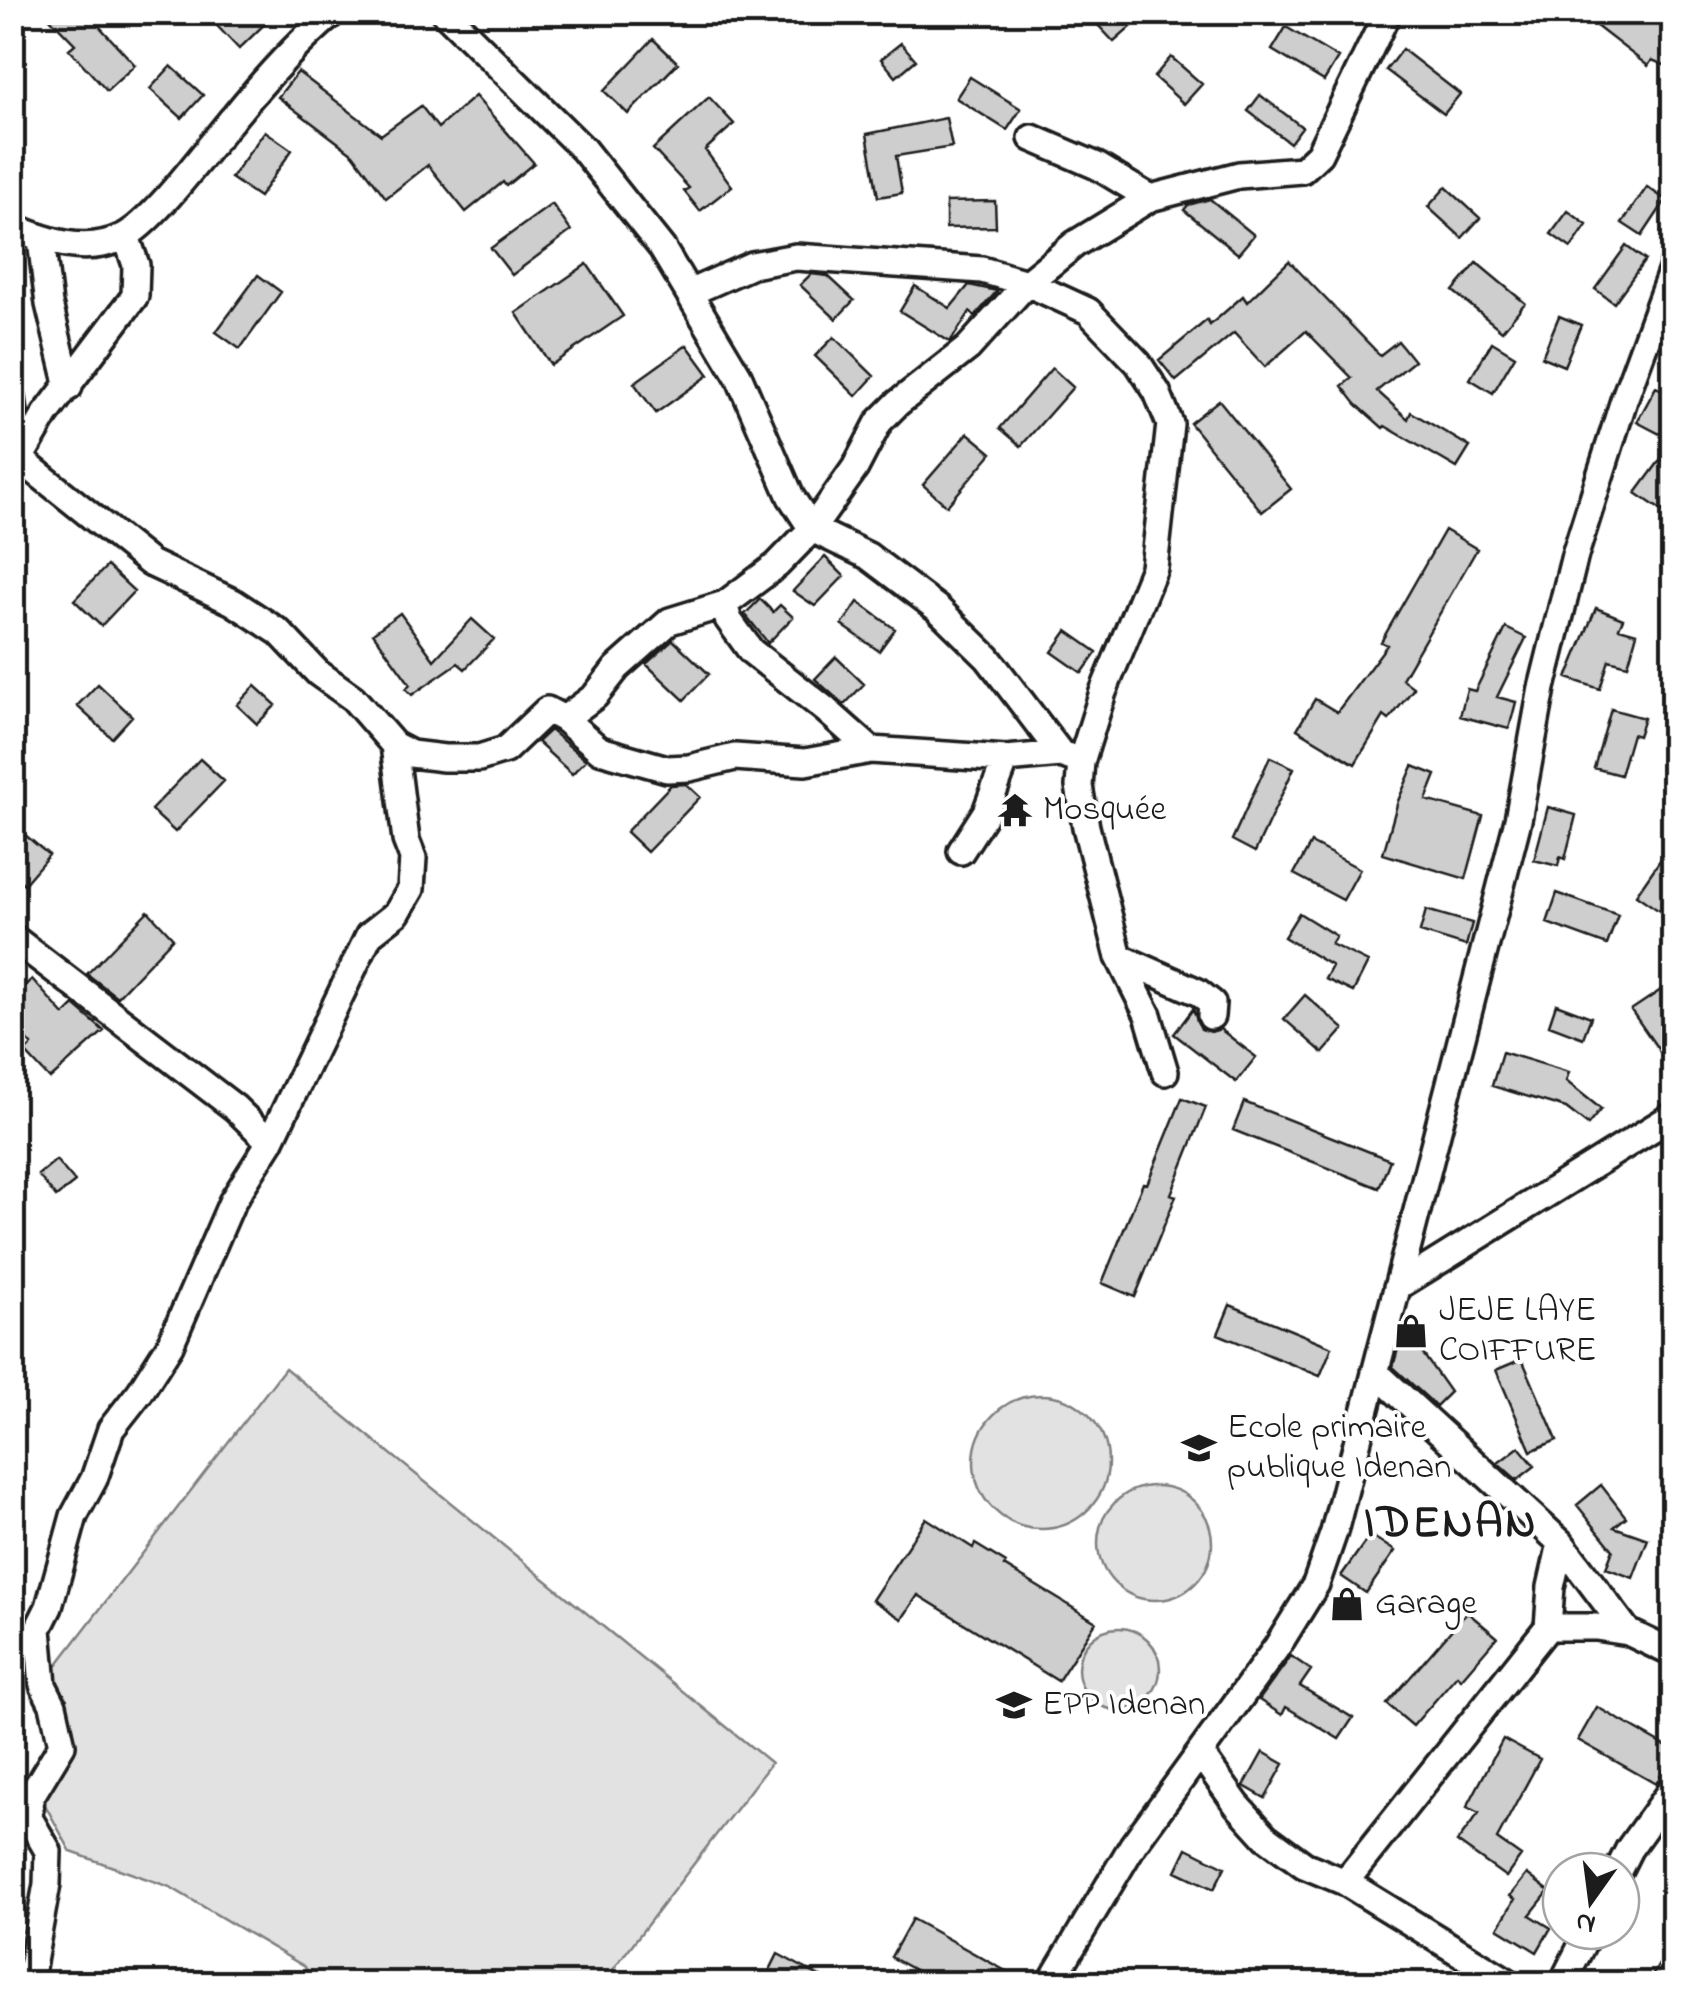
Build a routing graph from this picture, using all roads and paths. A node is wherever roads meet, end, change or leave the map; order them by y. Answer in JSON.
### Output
{"nodes":[{"id":1,"x":444,"y":12,"type":"edge"},
{"id":2,"x":1388,"y":12,"type":"edge"},
{"id":3,"x":331,"y":14,"type":"edge"},
{"id":4,"x":1032,"y":138,"type":"dead end"},
{"id":5,"x":1150,"y":198,"type":"junction"},
{"id":6,"x":12,"y":226,"type":"edge"},
{"id":7,"x":126,"y":236,"type":"junction"},
{"id":8,"x":41,"y":240,"type":"junction"},
{"id":9,"x":1674,"y":264,"type":"edge"},
{"id":10,"x":1028,"y":283,"type":"junction"},
{"id":11,"x":689,"y":293,"type":"junction"},
{"id":12,"x":69,"y":387,"type":"junction"},
{"id":13,"x":12,"y":397,"type":"edge"},
{"id":14,"x":16,"y":464,"type":"edge"},
{"id":15,"x":812,"y":529,"type":"junction"},
{"id":16,"x":724,"y":604,"type":"junction"},
{"id":17,"x":564,"y":719,"type":"junction"},
{"id":18,"x":394,"y":745,"type":"junction"},
{"id":19,"x":871,"y":750,"type":"junction"},
{"id":20,"x":1071,"y":758,"type":"junction"},
{"id":21,"x":1006,"y":759,"type":"junction"},
{"id":22,"x":960,"y":851,"type":"dead end"},
{"id":23,"x":12,"y":936,"type":"edge"},
{"id":24,"x":1119,"y":957,"type":"junction"},
{"id":25,"x":1211,"y":1016,"type":"dead end"},
{"id":26,"x":1165,"y":1072,"type":"dead end"},
{"id":27,"x":1674,"y":1115,"type":"edge"},
{"id":28,"x":270,"y":1142,"type":"junction"},
{"id":29,"x":1397,"y":1287,"type":"junction"},
{"id":30,"x":1375,"y":1372,"type":"junction"},
{"id":31,"x":1561,"y":1543,"type":"junction"},
{"id":32,"x":1548,"y":1628,"type":"junction"},
{"id":33,"x":1628,"y":1632,"type":"junction"},
{"id":34,"x":1674,"y":1654,"type":"edge"},
{"id":35,"x":1200,"y":1752,"type":"junction"},
{"id":36,"x":1674,"y":1786,"type":"edge"},
{"id":37,"x":1628,"y":1851,"type":"edge"},
{"id":38,"x":1345,"y":1882,"type":"junction"},
{"id":39,"x":1579,"y":1951,"type":"edge"},
{"id":40,"x":28,"y":1984,"type":"edge"},
{"id":41,"x":1050,"y":1984,"type":"edge"},
{"id":42,"x":1511,"y":1984,"type":"edge"},
{"id":43,"x":1562,"y":1984,"type":"edge"}],
"edges":[{"from":1,"to":11,"type":"street"},
{"from":2,"to":5,"type":"street"},
{"from":3,"to":7,"type":"street"},
{"from":4,"to":5,"type":"street"},
{"from":5,"to":10,"type":"street"},
{"from":6,"to":8,"type":"street"},
{"from":7,"to":8,"type":"street"},
{"from":7,"to":12,"type":"street"},
{"from":8,"to":12,"type":"street"},
{"from":9,"to":29,"type":"street"},
{"from":10,"to":11,"type":"street"},
{"from":10,"to":15,"type":"street"},
{"from":10,"to":20,"type":"street"},
{"from":11,"to":15,"type":"street"},
{"from":12,"to":14,"type":"street"},
{"from":13,"to":14,"type":"street"},
{"from":14,"to":18,"type":"street"},
{"from":15,"to":16,"type":"street"},
{"from":15,"to":20,"type":"street"},
{"from":16,"to":17,"type":"street"},
{"from":16,"to":19,"type":"street"},
{"from":17,"to":18,"type":"street"},
{"from":17,"to":19,"type":"street"},
{"from":18,"to":28,"type":"street"},
{"from":19,"to":21,"type":"street"},
{"from":20,"to":21,"type":"street"},
{"from":20,"to":24,"type":"street"},
{"from":21,"to":22,"type":"street"},
{"from":23,"to":28,"type":"street"},
{"from":24,"to":25,"type":"street"},
{"from":24,"to":26,"type":"street"},
{"from":27,"to":29,"type":"street"},
{"from":28,"to":40,"type":"street"},
{"from":29,"to":30,"type":"street"},
{"from":30,"to":31,"type":"street"},
{"from":30,"to":35,"type":"street"},
{"from":31,"to":32,"type":"street"},
{"from":31,"to":33,"type":"street"},
{"from":32,"to":33,"type":"street"},
{"from":32,"to":38,"type":"street"},
{"from":33,"to":34,"type":"street"},
{"from":35,"to":38,"type":"street"},
{"from":35,"to":41,"type":"street"},
{"from":36,"to":37,"type":"street"},
{"from":38,"to":42,"type":"street"},
{"from":39,"to":43,"type":"street"}]}
